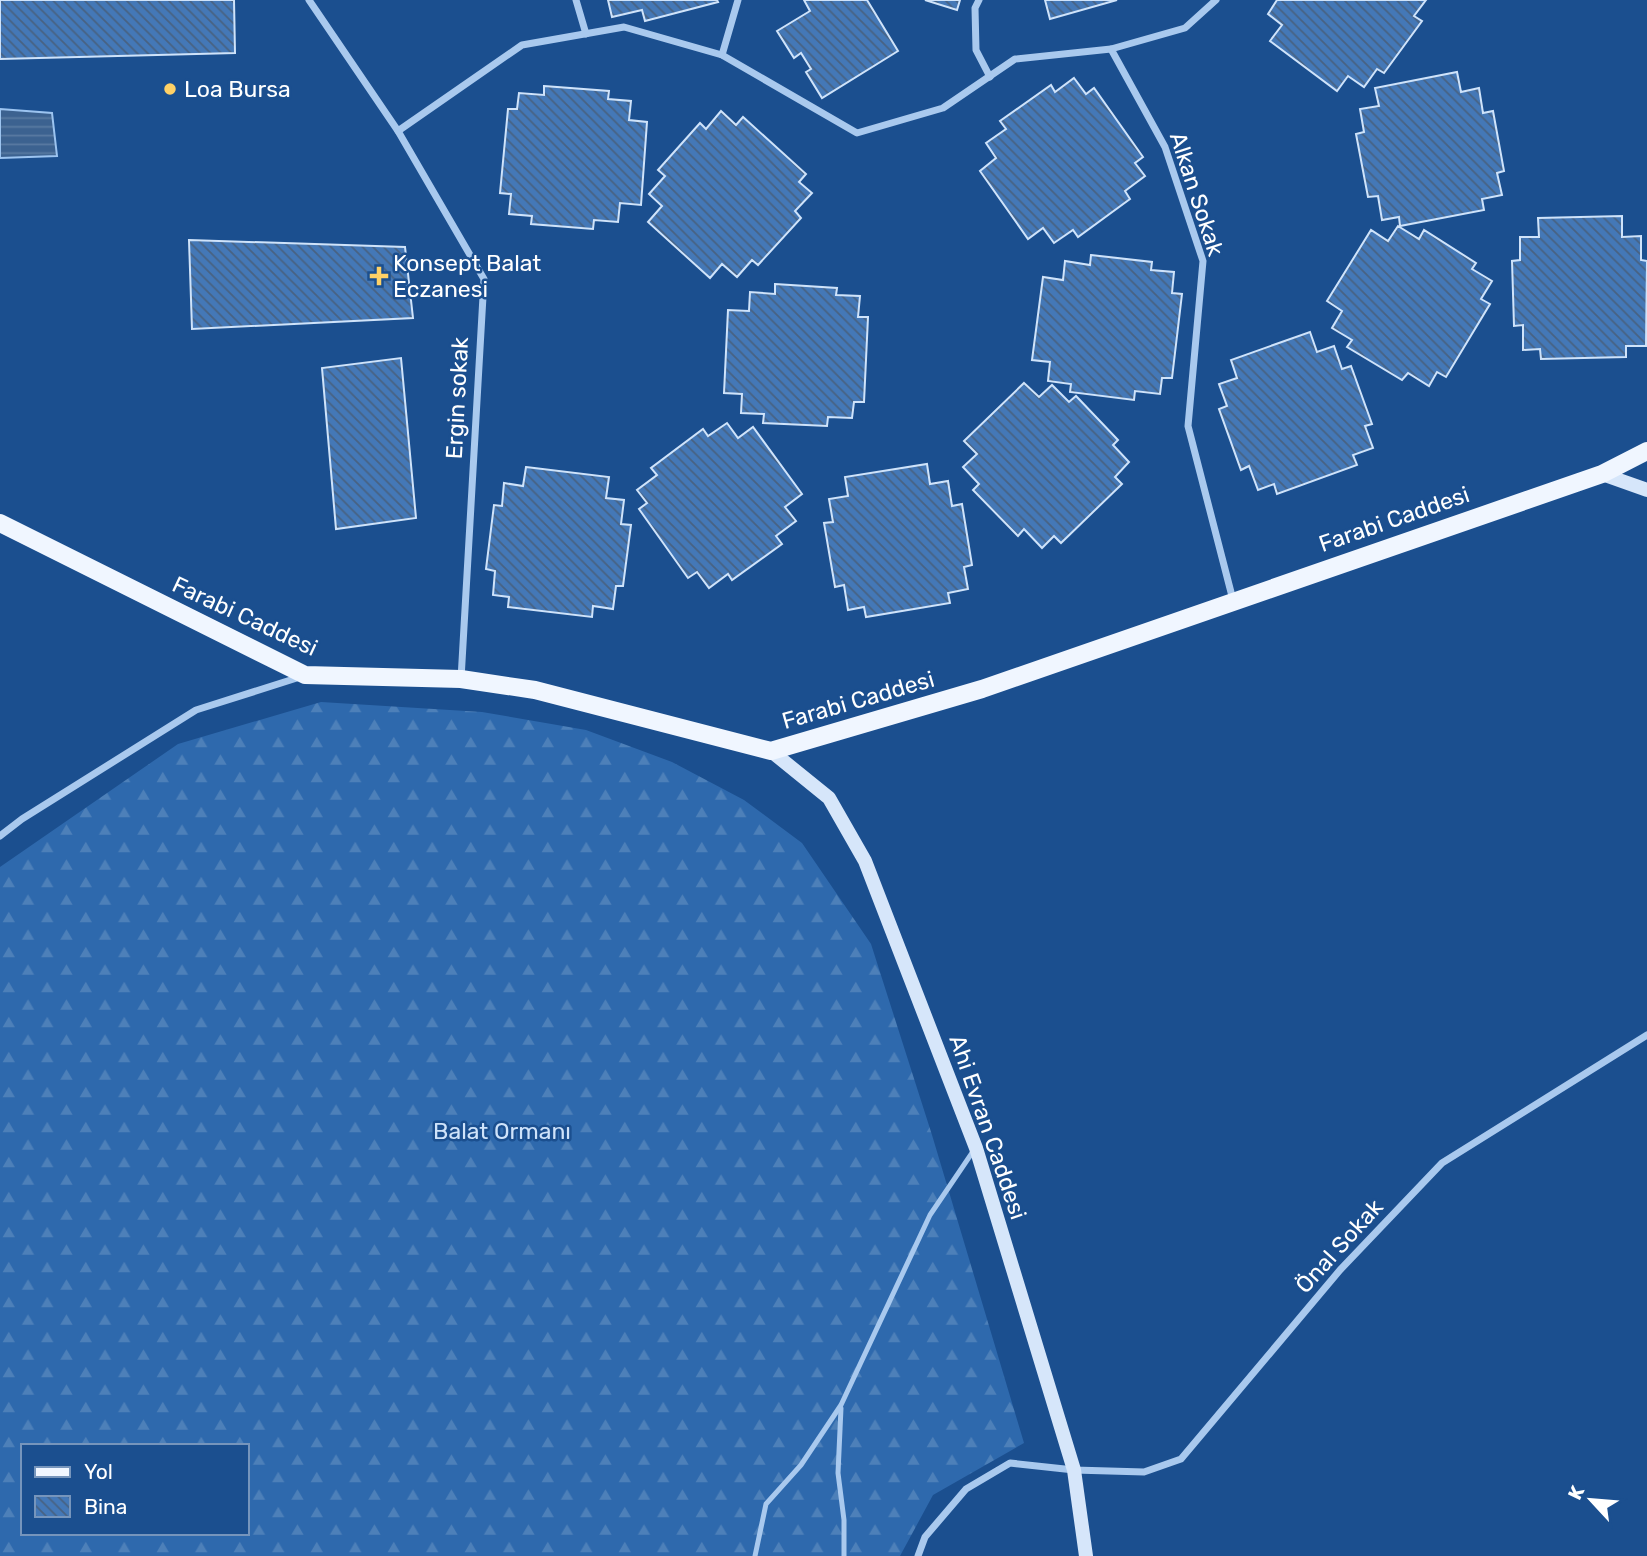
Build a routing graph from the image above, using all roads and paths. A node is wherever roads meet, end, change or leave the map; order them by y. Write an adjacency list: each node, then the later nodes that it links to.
1 (310, 0): 10 (street, Ergin sokak)
2 (576, 0): 6 (street)
3 (738, 0): 8 (street)
4 (979, 0): 9 (street)
5 (1216, 0): 7 (street)
6 (586, 34): 8 (street); 10 (street)
7 (1111, 49): 9 (street); 15 (street, Alkan Sokak)
8 (722, 55): 9 (street)
9 (990, 77)
10 (398, 131): 17 (street, Ergin sokak)
11 (1647, 451): 12 (main road, Farabi Caddesi)
12 (1602, 474): 13 (street); 15 (main road, Farabi Caddesi)
13 (1647, 490)
14 (0, 523): 16 (main road, Farabi Caddesi)
15 (1234, 601): 18 (main road, Farabi Caddesi)
16 (305, 675): 17 (main road, Farabi Caddesi); 19 (street)
17 (461, 679): 18 (main road, Farabi Caddesi)
18 (771, 751): 21 (street, Ahi Evran Caddesi)
19 (0, 836)
20 (1647, 1035): 23 (street, Önal Sokak)
21 (976, 1148): 22 (lane); 23 (street, Ahi Evran Caddesi)
22 (841, 1405): 24 (lane); 25 (lane)
23 (1074, 1470): 26 (street, Önal Sokak); 27 (street, Ahi Evran Caddesi)
24 (755, 1556)
25 (844, 1556)
26 (918, 1556)
27 (1086, 1556)

